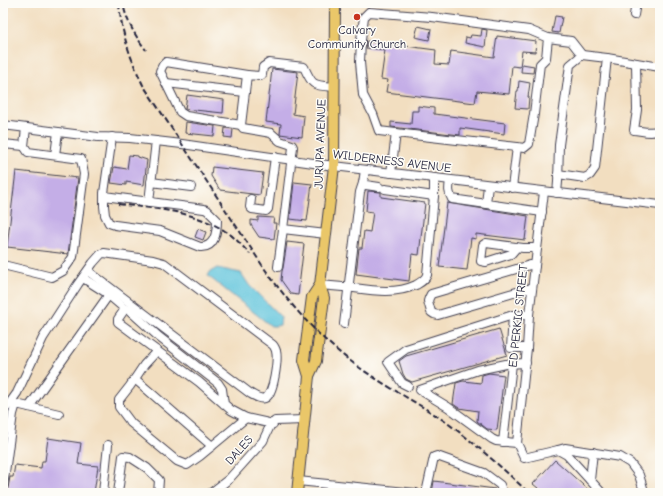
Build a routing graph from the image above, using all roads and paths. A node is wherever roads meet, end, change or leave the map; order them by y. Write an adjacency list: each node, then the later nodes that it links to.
1 (335, 3): 11 (main road, JURUPA AVENUE)
2 (636, 3): 3 (street)
3 (634, 15)
4 (548, 38): 5 (street); 18 (street); 23 (street)
5 (582, 55): 6 (street); 30 (street)
6 (607, 58): 7 (street); 30 (street)
7 (636, 63): 8 (street); 16 (street)
8 (660, 67)
9 (247, 75): 10 (street); 11 (street); 12 (street)
10 (166, 83): 12 (street); 14 (street)
11 (335, 87): 27 (main road, JURUPA AVENUE)
12 (245, 92): 14 (street)
13 (3, 125): 15 (street, WILDERNESS AVENUE)
14 (241, 126): 26 (street)
15 (26, 128): 17 (street, WILDERNESS AVENUE); 22 (street)
16 (660, 130)
17 (58, 132): 19 (street, WILDERNESS AVENUE); 24 (street)
18 (396, 133): 23 (street); 29 (street)
19 (112, 137): 20 (street, WILDERNESS AVENUE); 40 (street)
20 (156, 141): 25 (street, WILDERNESS AVENUE); 33 (street)
21 (3, 144): 22 (street)
22 (24, 146): 24 (street)
23 (516, 147): 37 (street)
24 (55, 155): 51 (street)
25 (275, 158): 26 (street, WILDERNESS AVENUE); 42 (street)
26 (292, 160): 27 (street, WILDERNESS AVENUE); 47 (street)
27 (334, 166): 28 (street, WILDERNESS AVENUE); 48 (main road, JURUPA AVENUE)
28 (365, 170): 29 (street, WILDERNESS AVENUE); 34 (street)
29 (391, 173): 31 (street, WILDERNESS AVENUE)
30 (558, 174): 39 (street)
31 (434, 178): 32 (street, WILDERNESS AVENUE); 41 (street)
32 (450, 180): 35 (street, WILDERNESS AVENUE); 44 (street)
33 (151, 182): 36 (street); 43 (street)
34 (363, 183): 41 (street); 56 (street)
35 (488, 185): 37 (street, WILDERNESS AVENUE); 44 (street)
36 (191, 188)
37 (512, 188): 38 (street, WILDERNESS AVENUE)
38 (544, 192): 39 (street, WILDERNESS AVENUE); 46 (street, ED PERKIC STREET)
39 (557, 193): 45 (street, WILDERNESS AVENUE)
40 (104, 196): 43 (street); 43 (street)
41 (434, 196): 56 (street)
42 (251, 199)
43 (149, 202)
44 (486, 204): 46 (street)
45 (660, 205)
46 (542, 212): 50 (street, ED PERKIC STREET)
47 (283, 229): 48 (street); 53 (street)
48 (326, 234): 55 (main road, JURUPA AVENUE)
49 (517, 247): 50 (street)
50 (537, 248): 52 (street, ED PERKIC STREET)
51 (3, 265)
52 (535, 266): 57 (street, ED PERKIC STREET); 57 (street)
53 (278, 267)
54 (85, 274): 54 (street); 58 (street); 70 (street)
55 (320, 285): 56 (street); 74 (main road, JURUPA AVENUE)
56 (348, 288): 62 (street)
57 (532, 289): 60 (street, ED PERKIC STREET)
58 (108, 296): 59 (street); 71 (street)
59 (125, 309): 64 (street); 69 (street)
60 (529, 314): 61 (street); 63 (street, ED PERKIC STREET)
61 (513, 315): 63 (street); 68 (street)
62 (344, 324)
63 (527, 348): 65 (street, ED PERKIC STREET)
64 (157, 350): 67 (street); 69 (street)
65 (526, 363): 66 (street); 77 (street, ED PERKIC STREET)
66 (512, 364): 76 (street); 76 (street)
67 (135, 380): 79 (street); 79 (street)
68 (408, 386)
69 (224, 404): 73 (street)
70 (3, 407)
71 (29, 407): 72 (street); 85 (street)
72 (59, 414)
73 (246, 418): 75 (street); 79 (street)
74 (304, 420): 75 (street); 83 (main road, JURUPA AVENUE)
75 (272, 424): 90 (street, DALES)
76 (503, 442): 77 (street)
77 (517, 443): 80 (street)
78 (108, 445): 87 (street)
79 (212, 446)
80 (558, 450): 81 (street); 82 (street)
81 (593, 452): 82 (street); 97 (street)
82 (590, 480): 96 (street)
83 (298, 481): 84 (street); 91 (main road, JURUPA AVENUE)
84 (323, 484): 86 (street); 92 (street)
85 (3, 487)
86 (375, 491): 93 (street)
87 (102, 493)
88 (118, 493): 89 (street)
89 (158, 493)
90 (211, 493)
91 (297, 493)
92 (322, 493)
93 (416, 493)
94 (426, 493): 95 (street)
95 (503, 493)
96 (601, 493)
97 (642, 493)

